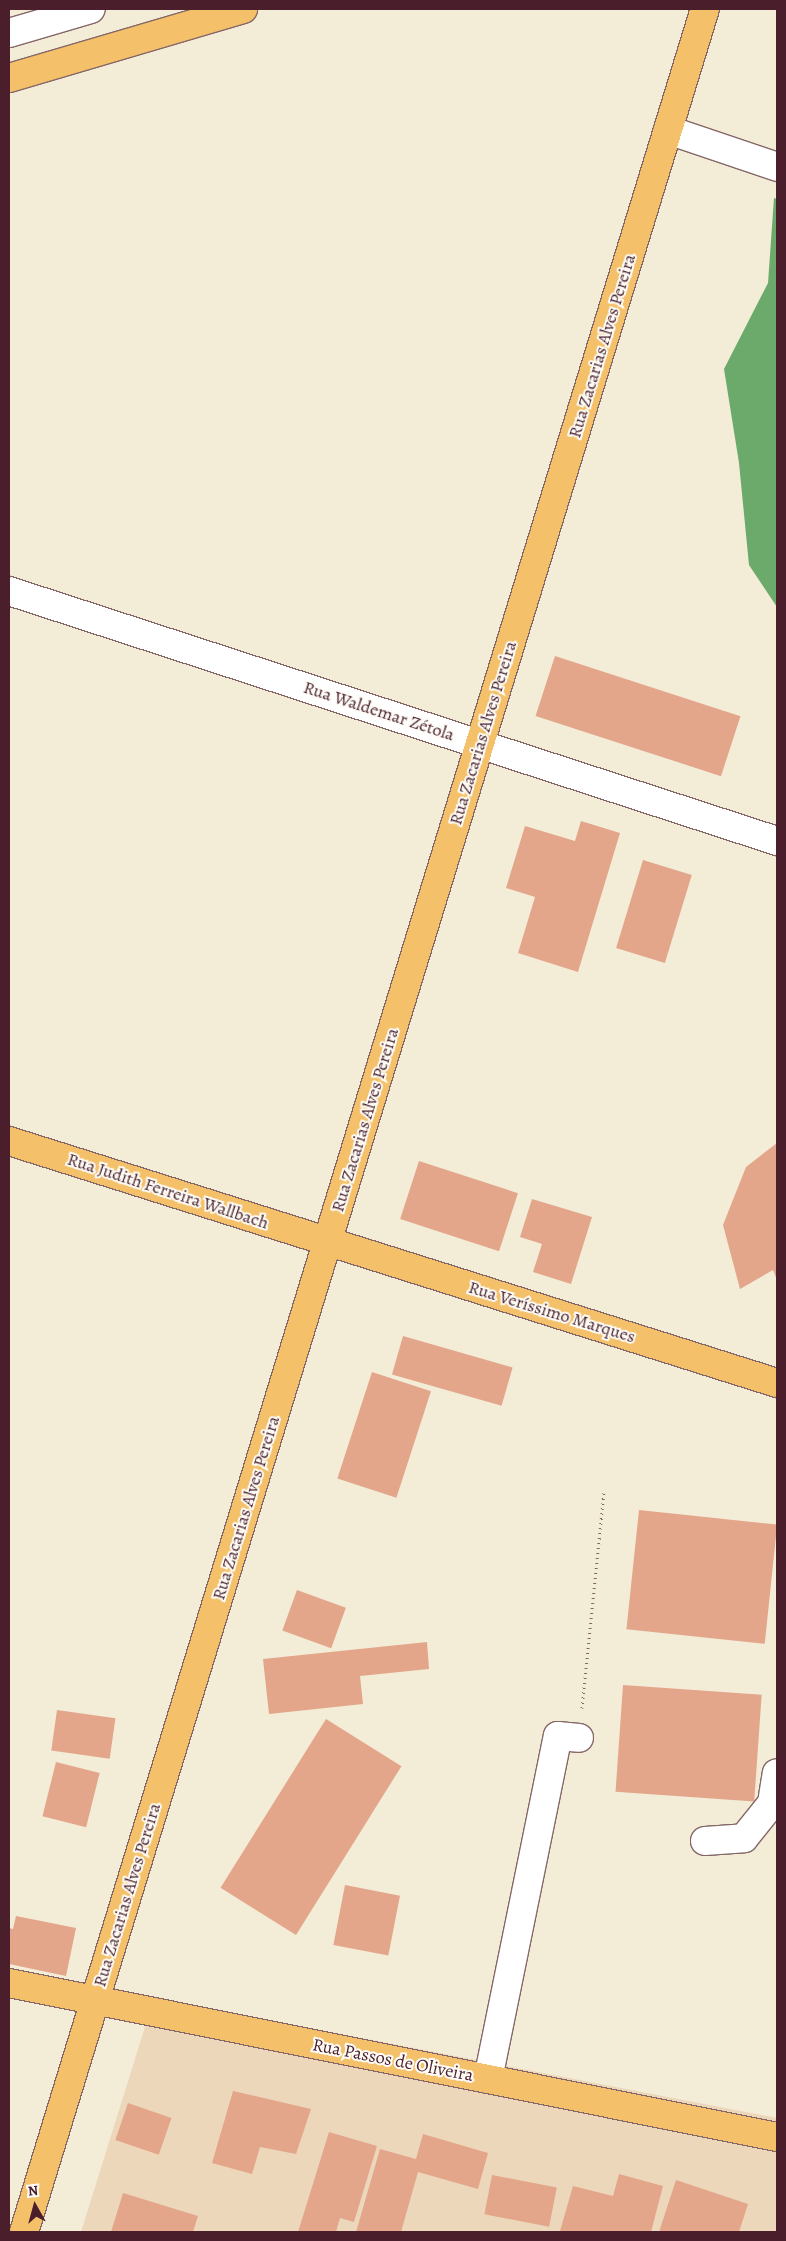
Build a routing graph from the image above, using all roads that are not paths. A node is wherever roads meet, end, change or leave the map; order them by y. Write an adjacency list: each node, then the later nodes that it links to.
1 (91, 9): 4 (street)
2 (242, 9): 5 (main road)
3 (705, 9): 6 (main road, Rua Zacarias Alves Pereira)
4 (9, 33)
5 (9, 78)
6 (668, 130): 7 (street); 9 (main road, Rua Zacarias Alves Pereira)
7 (777, 167)
8 (9, 591): 9 (street, Rua Waldemar Zétola)
9 (480, 744): 10 (street, Rua Waldemar Zétola); 12 (main road, Rua Zacarias Alves Pereira)
10 (777, 841)
11 (9, 1141): 12 (main road, Rua Judith Ferreira Wallbach)
12 (328, 1241): 13 (main road, Rua Veríssimo Marques); 18 (main road, Rua Zacarias Alves Pereira)
13 (777, 1383)
14 (579, 1738): 19 (street)
15 (777, 1773): 16 (street)
16 (705, 1841)
17 (9, 1983): 18 (main road, Rua Passos de Oliveira)
18 (95, 2000): 19 (main road, Rua Passos de Oliveira); 21 (main road, Rua Zacarias Alves Pereira)
19 (488, 2079): 20 (main road, Rua Passos de Oliveira)
20 (777, 2137)
21 (24, 2232)

